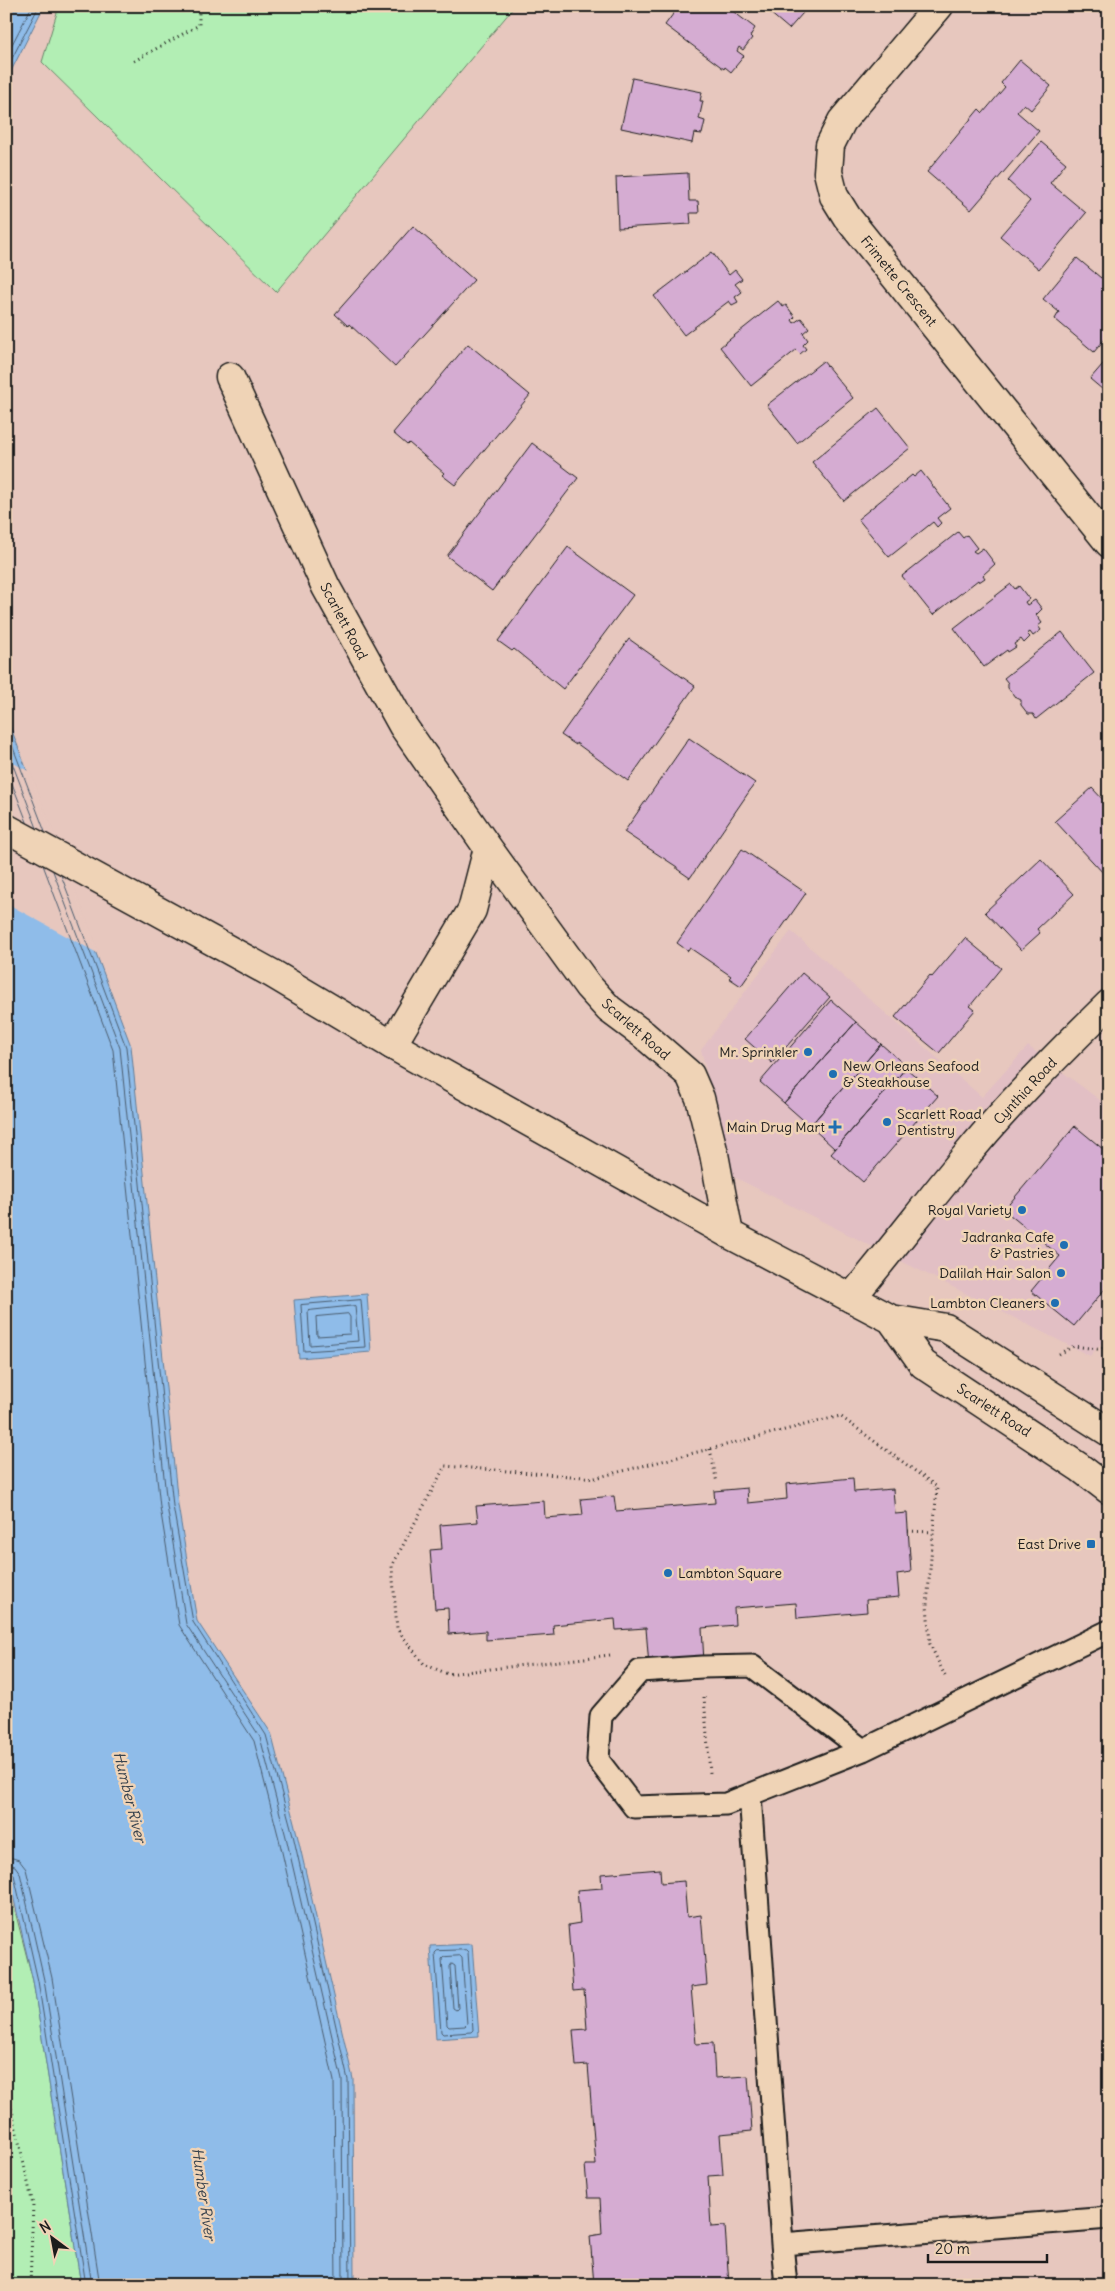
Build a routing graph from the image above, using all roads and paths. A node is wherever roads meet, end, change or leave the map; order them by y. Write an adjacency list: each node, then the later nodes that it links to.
1 (199, 6): 3 (path)
2 (939, 6): 5 (street, Frimette Crescent)
3 (134, 61)
4 (230, 377): 7 (street, Scarlett Road)
5 (1109, 543)
6 (6, 828): 9 (street, Scarlett Road)
7 (488, 848): 9 (street); 10 (street, Scarlett Road)
8 (1109, 1004): 11 (street, Cynthia Road)
9 (392, 1045): 10 (street, Scarlett Road)
10 (729, 1234): 11 (street, Scarlett Road)
11 (851, 1298): 12 (street, Scarlett Road)
12 (891, 1319): 15 (street, Scarlett Road); 18 (street, Scarlett Road)
13 (1109, 1347): 14 (path)
14 (1059, 1354)
15 (1109, 1432)
16 (710, 1449): 17 (path); 20 (path); 23 (path)
17 (717, 1483)
18 (1109, 1490)
19 (908, 1532): 20 (path)
20 (933, 1532): 24 (path)
21 (1109, 1631): 24 (lane)
22 (702, 1667): 23 (lane); 25 (lane); 27 (path)
23 (640, 1671): 27 (lane)
24 (958, 1704): 25 (lane)
25 (863, 1750): 26 (lane)
26 (750, 1795): 27 (lane); 30 (lane)
27 (712, 1805)
28 (6, 2084): 31 (path)
29 (1109, 2218): 30 (lane)
30 (782, 2244): 32 (lane)
31 (30, 2285)
32 (786, 2285)

